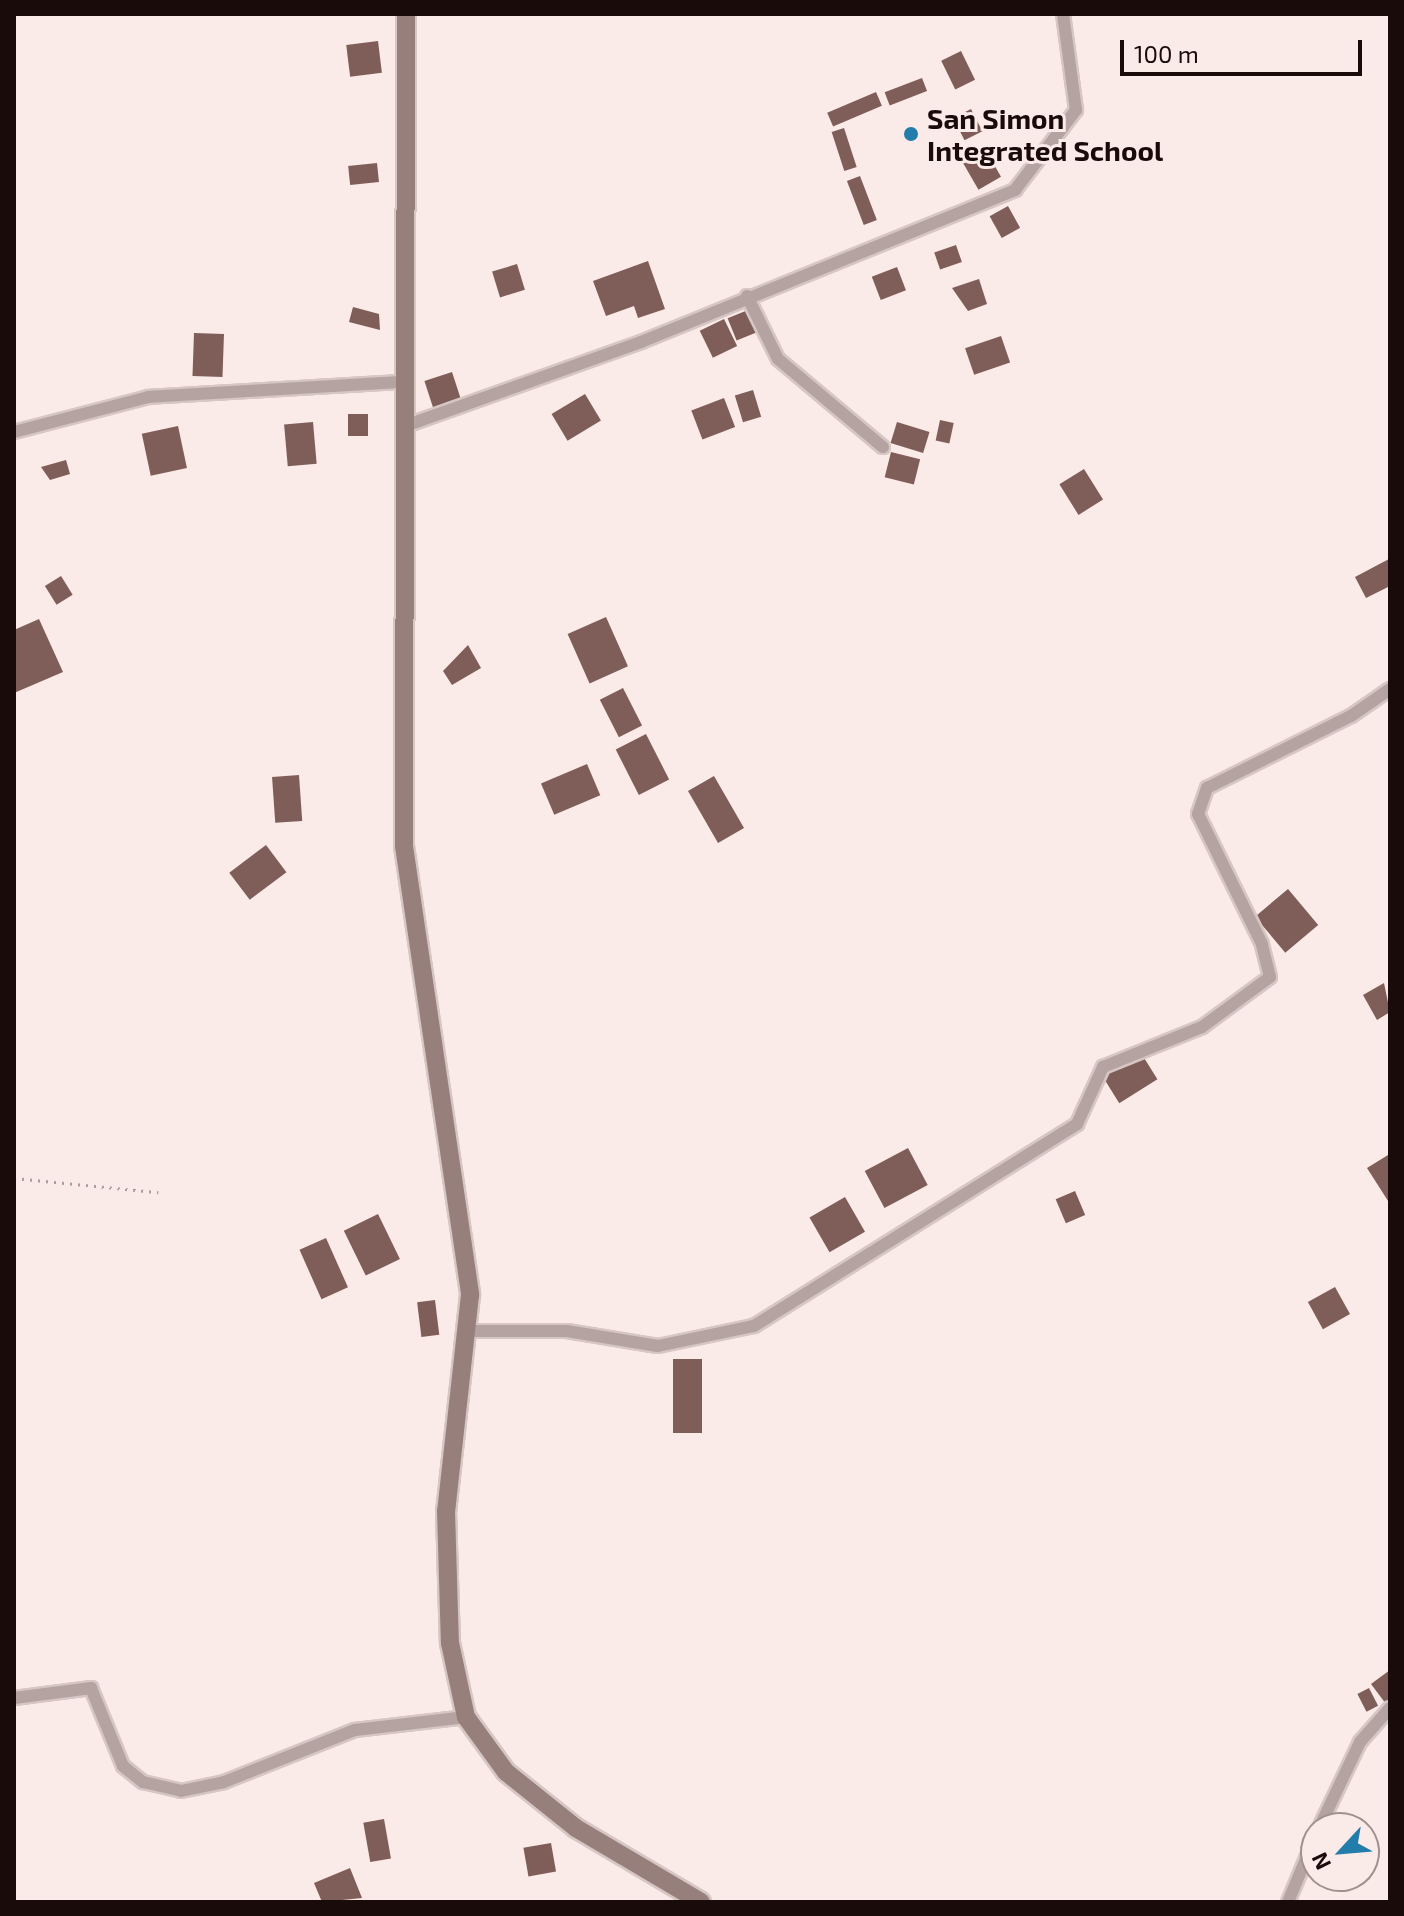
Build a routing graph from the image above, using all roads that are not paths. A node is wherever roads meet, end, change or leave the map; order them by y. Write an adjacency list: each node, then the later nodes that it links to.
1 (406, 14): 4 (main road)
2 (1063, 14): 3 (street)
3 (747, 296): 5 (street); 7 (street)
4 (403, 382): 5 (main road); 6 (street)
5 (405, 426): 9 (main road)
6 (14, 432)
7 (883, 447)
8 (1390, 689): 9 (street)
9 (470, 1331): 12 (main road)
10 (14, 1698): 12 (street)
11 (1390, 1708): 13 (street)
12 (466, 1717): 15 (main road)
13 (1327, 1812)
14 (1300, 1873): 16 (street)
15 (701, 1902)
16 (1288, 1902)

